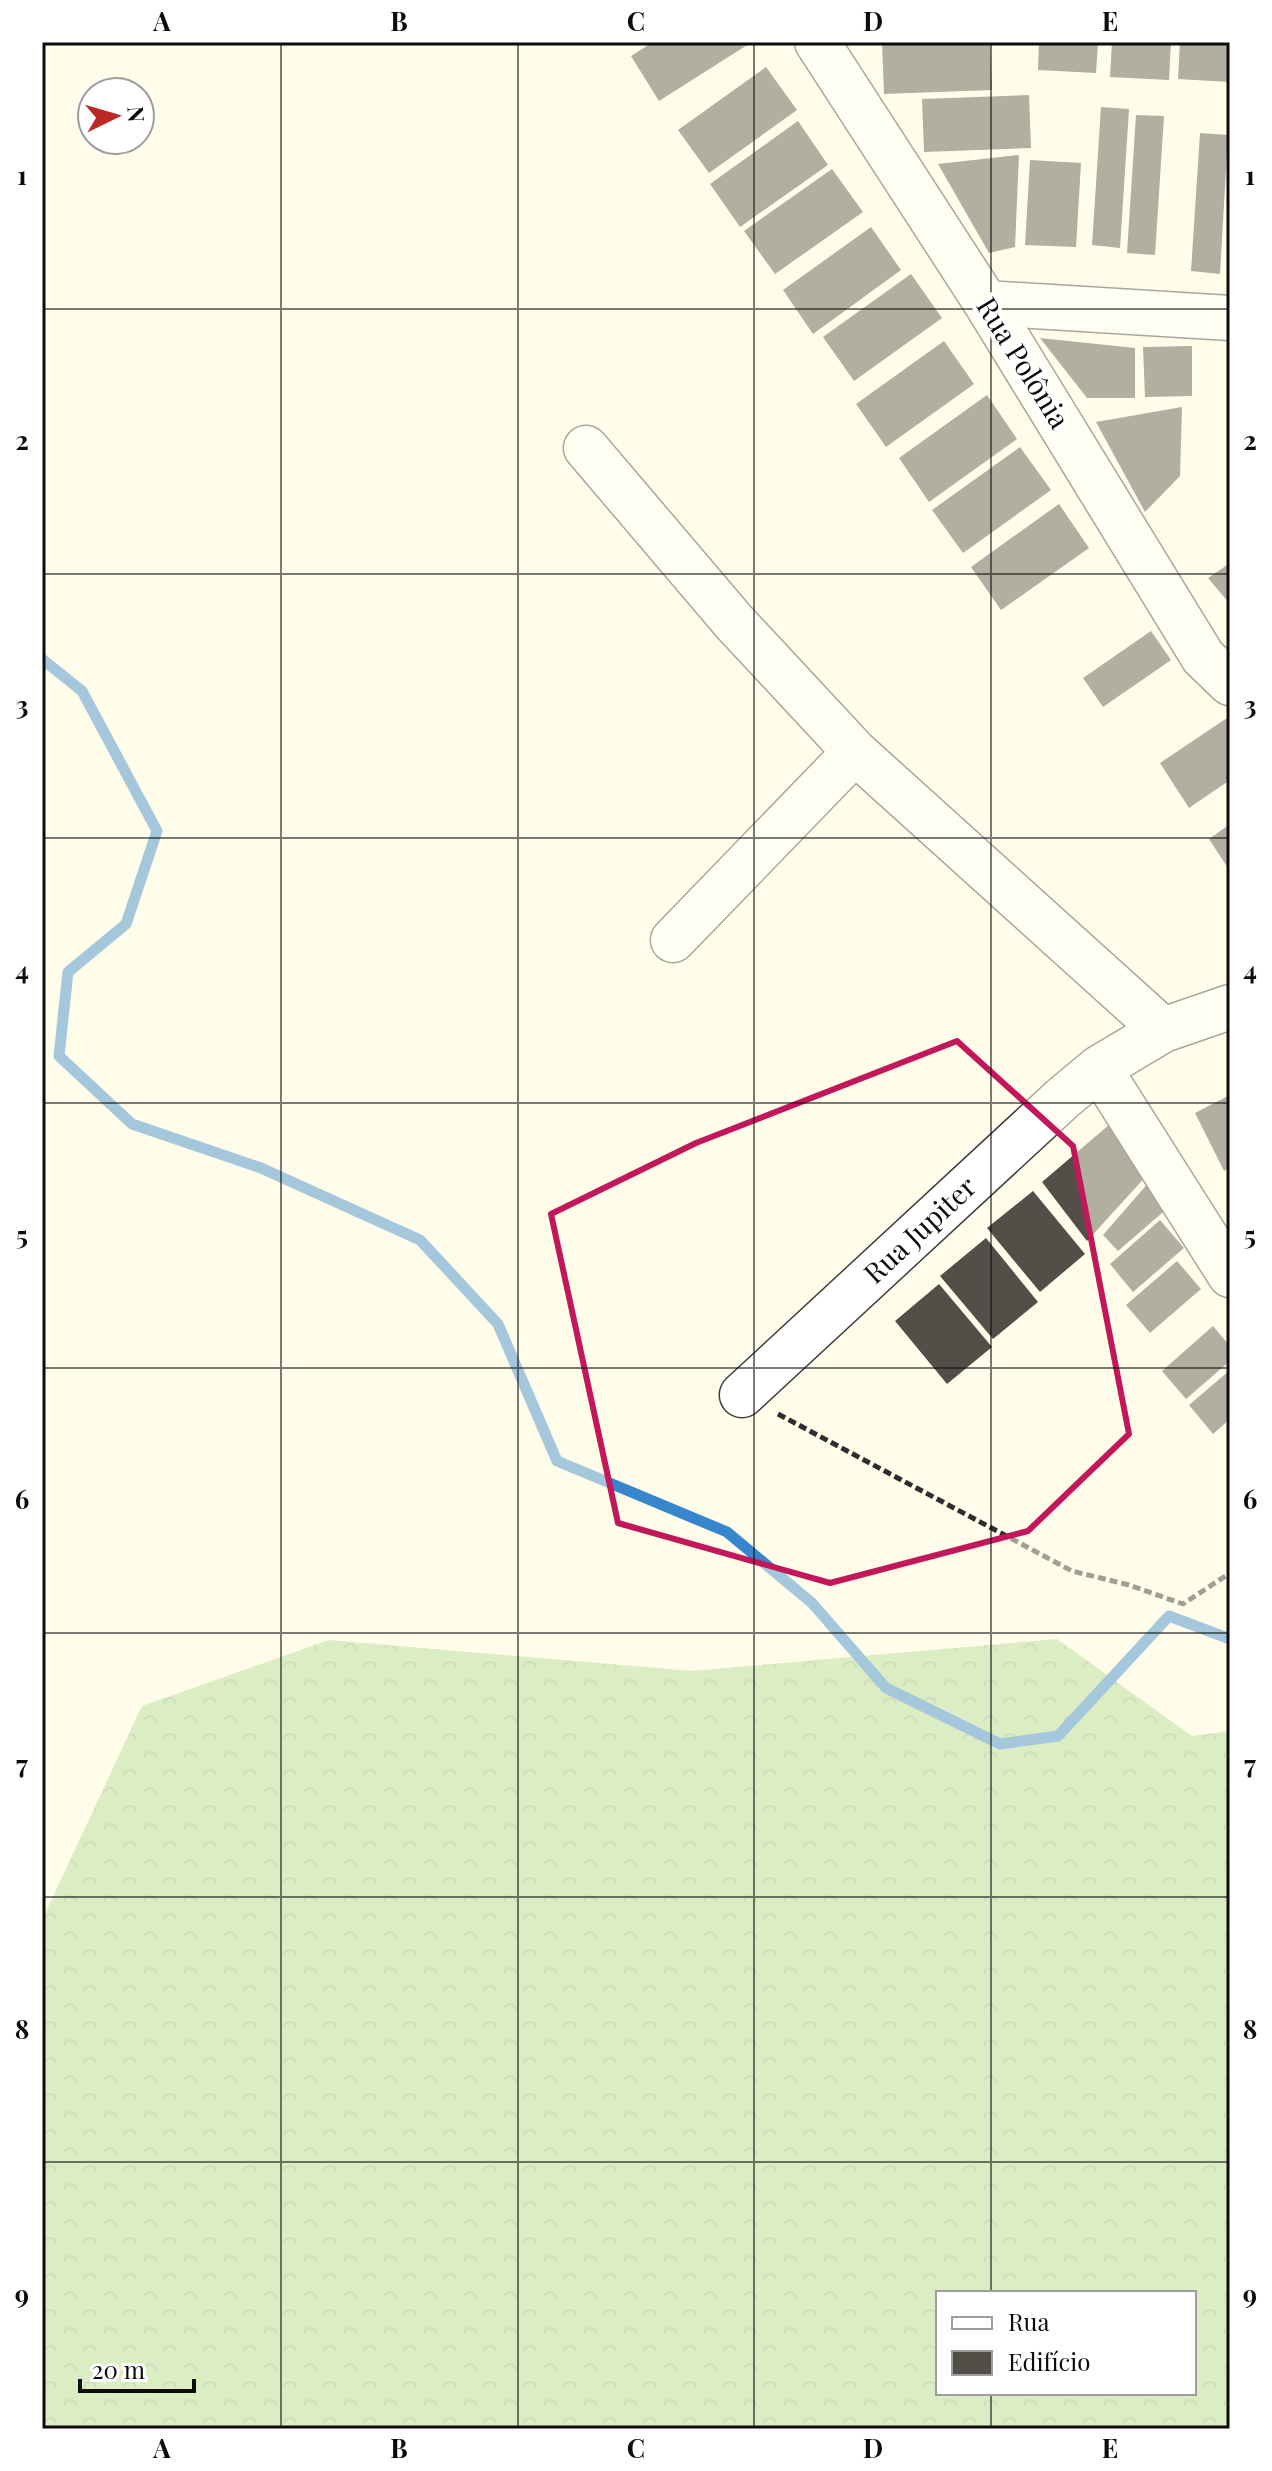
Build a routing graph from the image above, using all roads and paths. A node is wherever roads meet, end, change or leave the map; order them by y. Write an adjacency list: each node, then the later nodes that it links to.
1 (817, 42): 2 (street, Rua Polônia)
2 (986, 303): 3 (street); 5 (street, Rua Polônia)
3 (1230, 318)
4 (586, 448): 6 (street)
5 (1230, 683)
6 (855, 752): 7 (street); 9 (street)
7 (673, 940)
8 (1230, 1007): 9 (street, Rua Jupiter)
9 (1163, 1030): 10 (street, Rua Jupiter)
10 (1099, 1068): 11 (street); 12 (street, Rua Jupiter)
11 (1230, 1275)
12 (742, 1395): 13 (path)
13 (1230, 1573)

